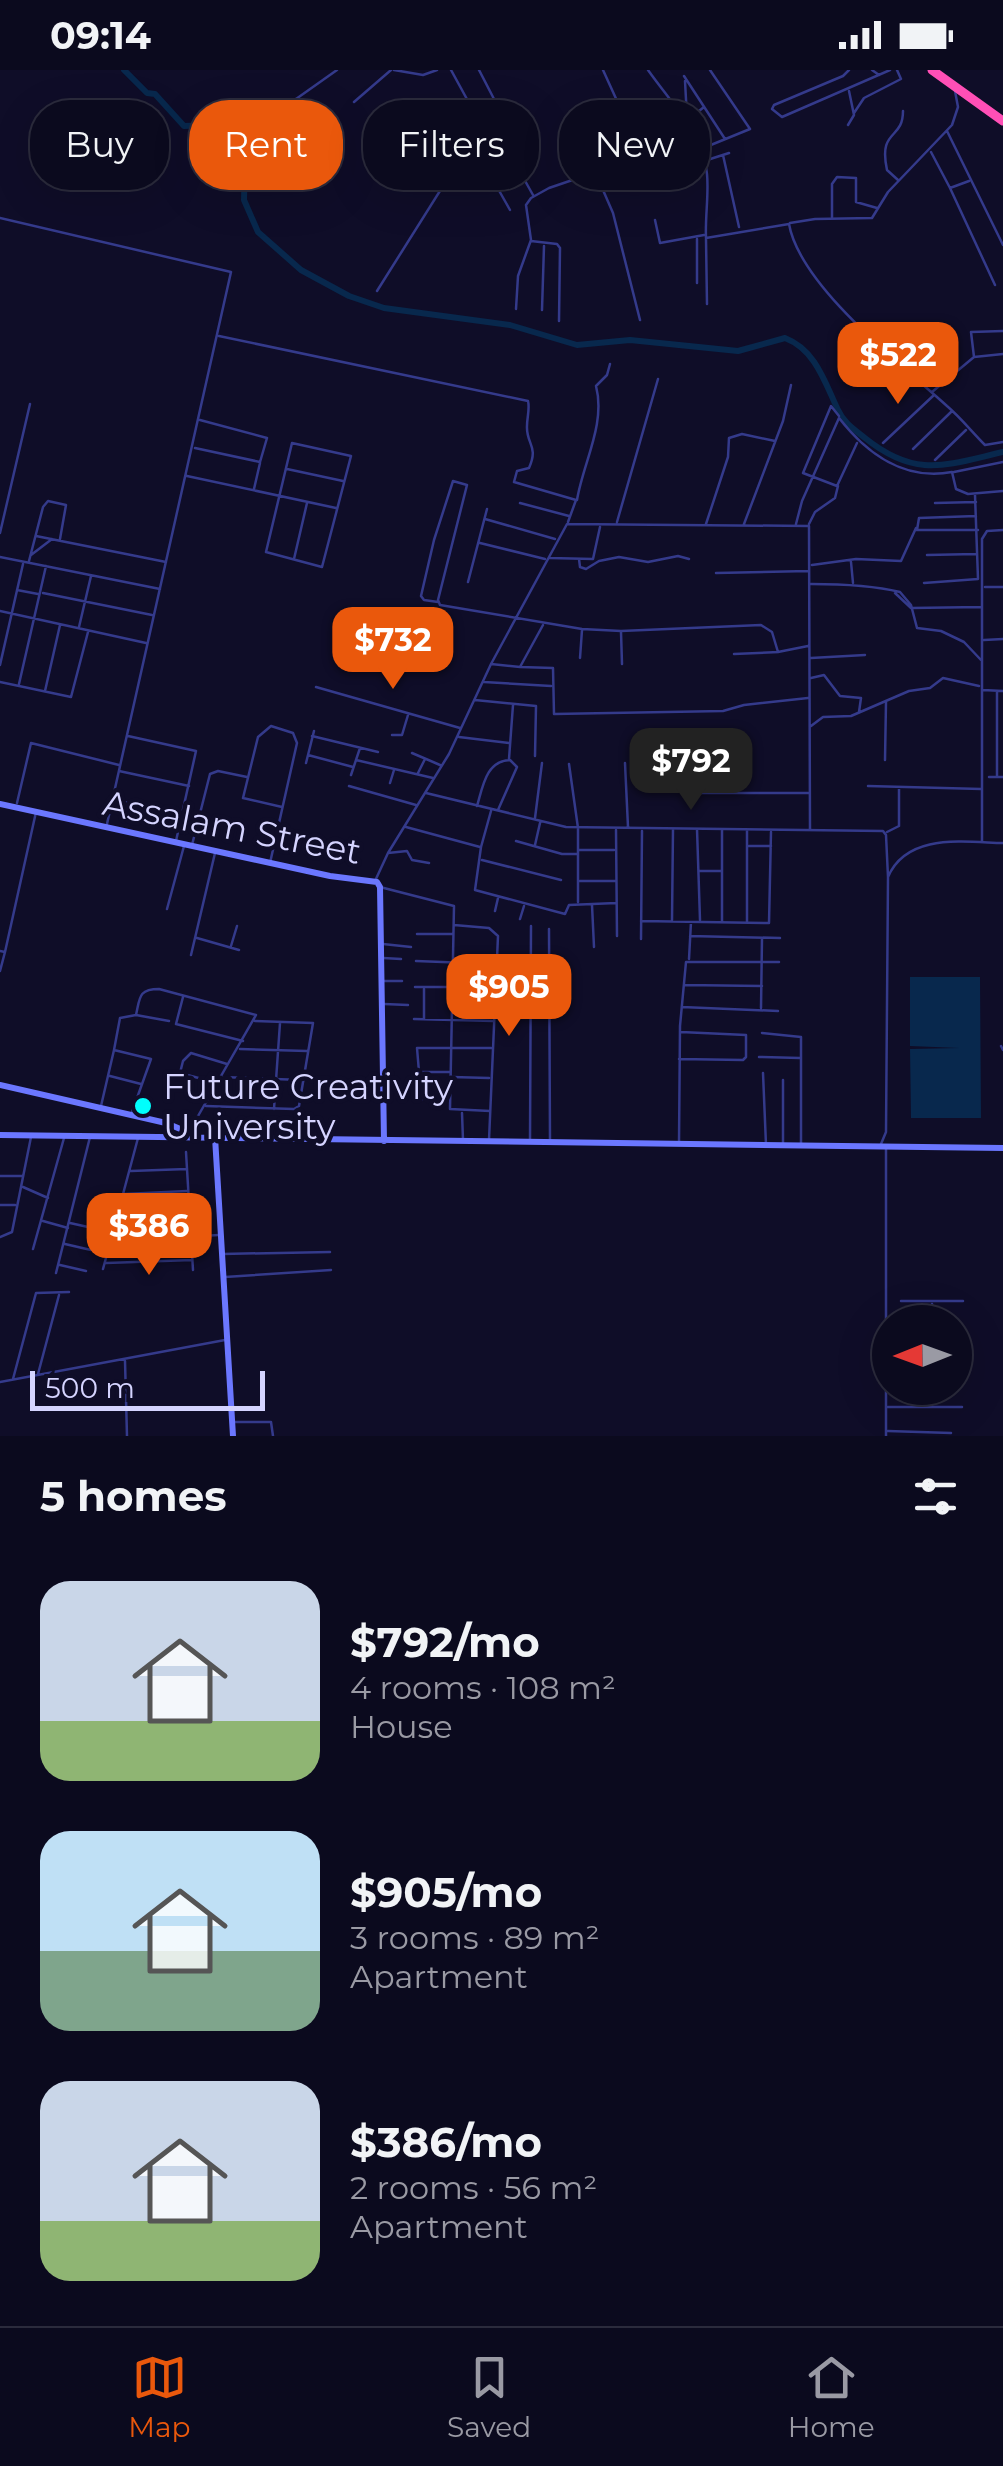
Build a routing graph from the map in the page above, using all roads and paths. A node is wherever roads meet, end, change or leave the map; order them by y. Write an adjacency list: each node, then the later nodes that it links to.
1 (336, 70): 21 (street)
2 (393, 70): 3 (street); 28 (street)
3 (438, 70)
4 (450, 70): 22 (street)
5 (479, 70): 23 (street)
6 (603, 70): 24 (street)
7 (648, 70): 25 (street)
8 (710, 70): 35 (street)
9 (849, 70): 17 (street)
10 (872, 70): 16 (street)
11 (890, 70): 16 (street)
12 (896, 70): 30 (street)
13 (932, 70): 18 (highway)
14 (940, 70): 32 (highway)
15 (683, 73): 26 (street); 27 (street)
16 (880, 76): 19 (street)
17 (820, 86): 20 (street); 20 (street)
18 (954, 86): 32 (highway); 34 (street)
19 (849, 90): 20 (street); 30 (street)
20 (824, 99)
21 (294, 100)
22 (467, 100)
23 (494, 100)
24 (616, 100)
25 (671, 100)
26 (688, 100)
27 (699, 100)
28 (354, 102)
29 (903, 111): 42 (street)
30 (854, 114): 33 (street)
31 (710, 117): 35 (street)
32 (1003, 118)
33 (848, 125)
34 (947, 130): 37 (street); 41 (street)
35 (726, 140): 36 (street)
36 (710, 146)
37 (929, 149): 42 (street); 44 (street)
38 (730, 154): 39 (street)
39 (723, 156): 40 (street); 57 (street)
40 (710, 159)
41 (970, 180): 44 (street); 62 (street)
42 (899, 181): 51 (street)
43 (559, 186): 50 (street)
44 (950, 188): 66 (street)
45 (438, 190): 67 (street)
46 (499, 190): 52 (street)
47 (531, 190): 50 (street)
48 (603, 190): 71 (street)
49 (707, 190): 58 (street)
50 (534, 196): 60 (street)
51 (878, 209): 54 (street); 54 (street)
52 (510, 210)
53 (0, 218): 74 (street)
54 (832, 219): 56 (street)
55 (655, 220): 59 (street)
56 (789, 224): 58 (street); 80 (street)
57 (739, 227)
58 (706, 236): 59 (street); 63 (street)
59 (697, 237): 64 (street)
60 (531, 240): 61 (street); 69 (street)
61 (544, 244): 70 (street); 72 (street)
62 (1003, 245)
63 (706, 247): 64 (street); 68 (street)
64 (698, 248): 65 (street)
65 (698, 284)
66 (996, 285)
67 (377, 290)
68 (707, 304)
69 (516, 308)
70 (542, 310)
71 (640, 320)
72 (559, 321)
73 (1003, 330): 76 (street)
74 (217, 336): 84 (street); 105 (street)
75 (1003, 354): 76 (street)
76 (974, 357): 80 (street)
77 (610, 364): 105 (street)
78 (658, 380): 117 (street)
79 (790, 384): 86 (street)
80 (933, 393): 82 (street); 89 (street)
81 (30, 404): 125 (street)
82 (952, 410): 85 (street); 91 (street)
83 (839, 418): 87 (street); 98 (street); 98 (street)
84 (198, 420): 90 (street); 93 (street)
85 (968, 428): 88 (street); 92 (street)
86 (775, 441): 118 (street); 119 (street)
87 (857, 442): 96 (street); 100 (street)
88 (1003, 442)
89 (882, 443)
90 (192, 448): 93 (street); 97 (street)
91 (913, 449)
92 (936, 460)
93 (260, 462): 101 (street)
94 (1003, 462): 96 (street)
95 (286, 469): 99 (street); 99 (street); 104 (street)
96 (952, 472): 103 (street)
97 (186, 475): 101 (street); 141 (street)
98 (813, 477): 100 (street); 120 (street)
99 (343, 482): 110 (street)
100 (838, 486): 121 (street)
101 (254, 490): 104 (street)
102 (1003, 491): 103 (street)
103 (975, 494): 107 (street)
104 (279, 496): 106 (street); 137 (street)
105 (577, 501): 112 (street)
106 (308, 502): 110 (street); 137 (street)
107 (978, 502): 109 (street); 113 (street)
108 (520, 503): 112 (street)
109 (935, 504)
110 (336, 508): 137 (street)
111 (487, 509): 114 (street)
112 (570, 516): 115 (street)
113 (978, 516): 122 (street); 123 (street)
114 (484, 519): 129 (street); 130 (street)
115 (567, 524): 116 (street); 129 (street)
116 (601, 524): 117 (street); 138 (street)
117 (617, 524): 118 (street)
118 (705, 525): 119 (street)
119 (743, 525): 120 (street)
120 (796, 525): 121 (street)
121 (808, 525): 143 (street)
122 (917, 528): 123 (street); 139 (street)
123 (978, 530): 131 (street)
124 (1003, 530): 150 (street)
125 (0, 533)
126 (36, 536): 127 (street); 128 (street); 134 (street)
127 (52, 539): 128 (street); 134 (street)
128 (60, 540): 141 (street)
129 (558, 540): 135 (street)
130 (478, 543): 135 (street); 146 (street)
131 (978, 554): 132 (street); 147 (street)
132 (927, 555)
133 (0, 556): 140 (street)
134 (30, 556): 140 (street)
135 (548, 558): 138 (street); 163 (street)
136 (689, 559): 138 (street)
137 (294, 560)
138 (579, 560)
139 (851, 560): 143 (street); 148 (street)
140 (26, 562): 142 (street); 153 (street)
141 (166, 562): 152 (street)
142 (46, 566): 145 (street); 154 (street)
143 (810, 568): 144 (street); 149 (street)
144 (716, 573)
145 (91, 575): 152 (street); 155 (street)
146 (468, 582)
147 (924, 582)
148 (853, 583): 149 (street); 158 (street)
149 (810, 584): 173 (street)
150 (982, 587): 151 (street); 157 (street)
151 (1003, 587)
152 (160, 589): 161 (street)
153 (17, 590): 154 (street); 160 (street)
154 (40, 593): 155 (street); 162 (street)
155 (85, 602): 161 (street); 166 (street)
156 (438, 602): 156 (street); 163 (street)
157 (982, 608): 158 (street); 171 (street)
158 (912, 609): 179 (street)
159 (0, 611): 160 (street)
160 (12, 614): 162 (street); 182 (street)
161 (154, 615): 172 (street)
162 (33, 618): 164 (street); 187 (street)
163 (516, 618): 165 (street); 180 (street)
164 (60, 624): 166 (street); 192 (street)
165 (544, 624): 167 (street); 183 (street)
166 (78, 628): 168 (street)
167 (582, 628): 169 (street); 177 (street)
168 (89, 631): 172 (street); 192 (street)
169 (621, 631): 174 (street); 181 (street)
170 (1003, 639): 171 (street)
171 (983, 640): 179 (street)
172 (147, 643): 202 (street)
173 (809, 646): 174 (street); 178 (street)
174 (780, 652): 175 (street)
175 (734, 654)
176 (865, 655): 178 (street)
177 (580, 658)
178 (809, 658): 184 (street)
179 (981, 660): 190 (street)
180 (492, 664): 183 (street); 186 (street)
181 (622, 664)
182 (0, 665)
183 (520, 667): 189 (street)
184 (810, 678): 193 (street); 197 (street)
185 (0, 682): 187 (street)
186 (484, 682): 189 (street); 194 (street)
187 (19, 686): 192 (street)
188 (316, 686): 198 (street)
189 (552, 686): 193 (street)
190 (981, 688): 191 (street); 195 (street); 233 (street)
191 (1000, 691): 225 (street)
192 (45, 692)
193 (809, 698): 199 (street)
194 (475, 700): 196 (street); 200 (street)
195 (886, 702): 197 (street); 213 (street)
196 (513, 704): 204 (street); 209 (street)
197 (860, 712): 199 (street)
198 (408, 714): 200 (street); 201 (street)
199 (809, 727): 236 (street)
200 (462, 729): 203 (street)
201 (392, 735)
202 (127, 736): 220 (street); 229 (street)
203 (457, 737): 204 (street); 218 (street)
204 (509, 743): 212 (street)
205 (360, 748): 206 (street); 208 (street); 211 (street)
206 (378, 752)
207 (412, 753): 210 (street)
208 (308, 755): 215 (street); 219 (street)
209 (535, 756)
210 (425, 759): 218 (street); 222 (street)
211 (356, 760): 219 (street); 221 (street)
212 (509, 760): 241 (street); 245 (street)
213 (885, 760)
214 (625, 762): 253 (street)
215 (306, 763)
216 (542, 763): 247 (street)
217 (568, 764): 251 (street)
218 (442, 766): 226 (street)
219 (354, 767): 223 (street)
220 (119, 768): 229 (street); 237 (street); 243 (street)
221 (394, 768): 222 (street); 228 (street)
222 (418, 774): 226 (street)
223 (350, 775)
224 (247, 777): 242 (street); 242 (street); 265 (street)
225 (1000, 777): 227 (street)
226 (435, 778): 234 (street)
227 (988, 778)
228 (390, 783)
229 (190, 786): 265 (street)
230 (349, 786): 240 (street)
231 (868, 786): 232 (street)
232 (899, 786): 233 (street); 261 (street)
233 (982, 789): 263 (street)
234 (426, 793): 240 (street); 241 (street)
235 (700, 793): 236 (street)
236 (809, 793): 260 (street)
237 (112, 800): 239 (street); 250 (street)
238 (0, 804): 243 (main road, Assalam Street)
239 (144, 806)
240 (418, 806): 249 (street)
241 (477, 806): 244 (street)
242 (282, 807): 276 (street)
243 (16, 808): 246 (main road, Assalam Street)
244 (492, 809): 245 (street); 269 (street)
245 (498, 811): 247 (street)
246 (36, 812): 250 (main road, Assalam Street); 315 (street)
247 (535, 820): 248 (street)
248 (541, 821): 251 (street); 266 (street)
249 (404, 827): 269 (street); 273 (street)
250 (106, 828): 265 (main road, Assalam Street)
251 (578, 828): 252 (street); 272 (street)
252 (616, 828): 253 (street); 270 (street)
253 (628, 829): 254 (street)
254 (642, 829): 255 (street); 292 (street)
255 (673, 829): 256 (street); 293 (street)
256 (697, 830): 257 (street); 277 (street)
257 (722, 830): 258 (street); 278 (street)
258 (748, 830): 259 (street); 267 (street)
259 (771, 830): 260 (street); 268 (street)
260 (810, 830): 261 (street)
261 (885, 832): 279 (street)
262 (516, 841): 266 (street)
263 (982, 843): 264 (street); 279 (street)
264 (1003, 843)
265 (184, 845): 271 (main road, Assalam Street); 289 (street)
266 (534, 846): 272 (street)
267 (747, 846): 268 (street); 297 (street)
268 (770, 846): 297 (street)
269 (481, 847): 274 (street)
270 (616, 850): 272 (street); 282 (street)
271 (215, 852): 276 (main road, Assalam Street); 306 (street)
272 (579, 852): 281 (street)
273 (388, 853): 275 (street); 283 (street)
274 (480, 860): 280 (street); 284 (street)
275 (429, 863)
276 (270, 864): 283 (main road, Assalam Street)
277 (698, 871): 278 (street); 295 (street)
278 (722, 871): 296 (street)
279 (888, 877): 397 (street)
280 (561, 880)
281 (579, 881): 282 (street); 288 (street)
282 (616, 881): 286 (street)
283 (378, 884): 298 (street); 310 (main road, Assalam Street)
284 (498, 896): 287 (street); 290 (street)
285 (592, 903): 286 (street); 288 (street); 313 (street)
286 (616, 903): 304 (street)
287 (525, 904): 288 (street); 291 (street)
288 (578, 904)
289 (168, 908)
290 (495, 911)
291 (520, 919)
292 (642, 921): 293 (street); 309 (street)
293 (672, 922): 294 (street)
294 (691, 922): 295 (street); 305 (street)
295 (700, 922): 296 (street)
296 (722, 922): 297 (street)
297 (747, 923)
298 (453, 925): 303 (street); 324 (street)
299 (237, 926): 311 (street)
300 (531, 926): 392 (street)
301 (550, 928): 389 (street)
302 (417, 934): 303 (street)
303 (453, 934): 321 (street)
304 (616, 936)
305 (690, 936): 307 (street); 319 (street)
306 (196, 937): 311 (street); 316 (street)
307 (762, 938): 308 (street); 322 (street)
308 (780, 938)
309 (642, 939)
310 (381, 944): 312 (street); 317 (main road, Assalam Street)
311 (230, 947): 314 (street)
312 (410, 947)
313 (594, 947)
314 (238, 950)
315 (2, 951): 325 (street)
316 (192, 955)
317 (382, 958): 318 (street); 326 (main road, Assalam Street)
318 (401, 959)
319 (689, 960): 322 (street); 328 (street)
320 (416, 962): 321 (street)
321 (452, 962): 324 (street); 332 (street)
322 (762, 962): 323 (street); 329 (street)
323 (779, 962)
324 (496, 964): 333 (street)
325 (0, 971)
326 (382, 981): 327 (street); 335 (main road, Assalam Street)
327 (402, 982)
328 (683, 985): 329 (street); 337 (street)
329 (762, 986): 338 (street)
330 (415, 987): 331 (street)
331 (424, 987): 332 (street); 342 (street)
332 (452, 989): 333 (street); 343 (street)
333 (495, 993): 346 (street)
334 (184, 996): 340 (street); 344 (street); 350 (street)
335 (382, 1004): 336 (street); 388 (main road, Assalam Street)
336 (408, 1005)
337 (681, 1008): 338 (street); 348 (street)
338 (761, 1010): 339 (street)
339 (778, 1011)
340 (136, 1015): 347 (street); 354 (street)
341 (414, 1019): 342 (street)
342 (424, 1019): 343 (street)
343 (451, 1019): 346 (street); 351 (street)
344 (254, 1021): 345 (street); 350 (street)
345 (280, 1021): 355 (street); 356 (street)
346 (494, 1021): 353 (street)
347 (169, 1022)
348 (680, 1032): 359 (street); 359 (street)
349 (762, 1033): 358 (street)
350 (242, 1041): 352 (street)
351 (450, 1047): 353 (street); 362 (street); 362 (street)
352 (238, 1048): 355 (street); 360 (street)
353 (492, 1048): 365 (street)
354 (114, 1050): 363 (street); 370 (street)
355 (277, 1050): 356 (street); 366 (street)
356 (308, 1051): 367 (street)
357 (759, 1057): 358 (street)
358 (801, 1058): 396 (street)
359 (679, 1059): 393 (street)
360 (229, 1064): 364 (street); 369 (street)
361 (763, 1073): 394 (street)
362 (450, 1074): 365 (street); 373 (street)
363 (108, 1076): 370 (street); 375 (street)
364 (221, 1077): 366 (street); 369 (street)
365 (491, 1078): 378 (street)
366 (275, 1079): 367 (street); 376 (street)
367 (304, 1080): 376 (street)
368 (784, 1080): 395 (street)
369 (218, 1083): 374 (street)
370 (142, 1084): 379 (street)
371 (0, 1085): 375 (main road)
372 (417, 1099): 373 (street)
373 (450, 1099): 377 (street)
374 (204, 1106): 376 (street); 380 (street)
375 (100, 1108): 379 (main road)
376 (274, 1109)
377 (462, 1110): 378 (street); 390 (street)
378 (490, 1111): 391 (street)
379 (131, 1114): 380 (main road)
380 (189, 1132): 386 (main road)
381 (0, 1135): 382 (main road)
382 (32, 1136): 383 (main road); 403 (street)
383 (64, 1136): 384 (main road); 407 (street)
384 (90, 1136): 385 (main road); 413 (street)
385 (139, 1137): 386 (main road); 401 (street)
386 (199, 1137): 387 (main road)
387 (215, 1137): 388 (main road); 416 (main road)
388 (384, 1140): 390 (main road)
389 (550, 1141): 392 (main road); 393 (main road)
390 (463, 1142): 391 (main road)
391 (488, 1142): 392 (main road)
392 (530, 1142)
393 (679, 1145): 394 (main road)
394 (766, 1146): 395 (main road)
395 (782, 1146): 396 (main road)
396 (801, 1146): 397 (main road)
397 (881, 1147): 398 (main road); 437 (street)
398 (1003, 1148)
399 (186, 1152): 400 (street)
400 (187, 1168): 401 (street); 405 (street)
401 (130, 1172): 406 (street)
402 (0, 1176): 403 (street)
403 (24, 1176): 404 (street)
404 (22, 1186): 407 (street); 409 (street)
405 (188, 1190): 406 (street); 410 (street)
406 (124, 1194): 411 (street)
407 (48, 1198): 412 (street)
408 (0, 1205): 409 (street)
409 (17, 1205): 418 (street)
410 (189, 1213): 411 (street); 417 (street)
411 (117, 1218): 419 (street)
412 (41, 1220): 414 (street); 421 (street)
413 (69, 1222): 414 (street); 415 (street)
414 (68, 1228): 420 (street)
415 (97, 1230)
416 (221, 1235): 417 (street); 424 (main road)
417 (191, 1236): 419 (street); 425 (street)
418 (0, 1237)
419 (111, 1241): 425 (street)
420 (64, 1243): 422 (street); 426 (street)
421 (33, 1249)
422 (91, 1250)
423 (330, 1252): 424 (street)
424 (222, 1254): 431 (main road)
425 (192, 1260): 427 (street)
426 (59, 1264): 429 (street); 430 (street)
427 (193, 1270)
428 (332, 1270): 431 (street)
429 (86, 1271)
430 (56, 1273)
431 (224, 1276): 439 (main road)
432 (60, 1292): 433 (street); 441 (street); 442 (street)
433 (69, 1292)
434 (901, 1300): 435 (street)
435 (932, 1301): 436 (street); 438 (street)
436 (963, 1301)
437 (887, 1305)
438 (932, 1305)
439 (228, 1339): 440 (street); 447 (main road)
440 (124, 1360): 441 (street); 450 (street)
441 (38, 1376): 442 (street)
442 (13, 1380): 443 (street)
443 (0, 1382)
444 (886, 1407): 445 (street); 449 (street)
445 (932, 1407): 446 (street)
446 (962, 1407)
447 (232, 1422): 451 (main road); 452 (street)
448 (951, 1433): 449 (street)
449 (886, 1434)
450 (127, 1436)
451 (233, 1436)
452 (273, 1436)

